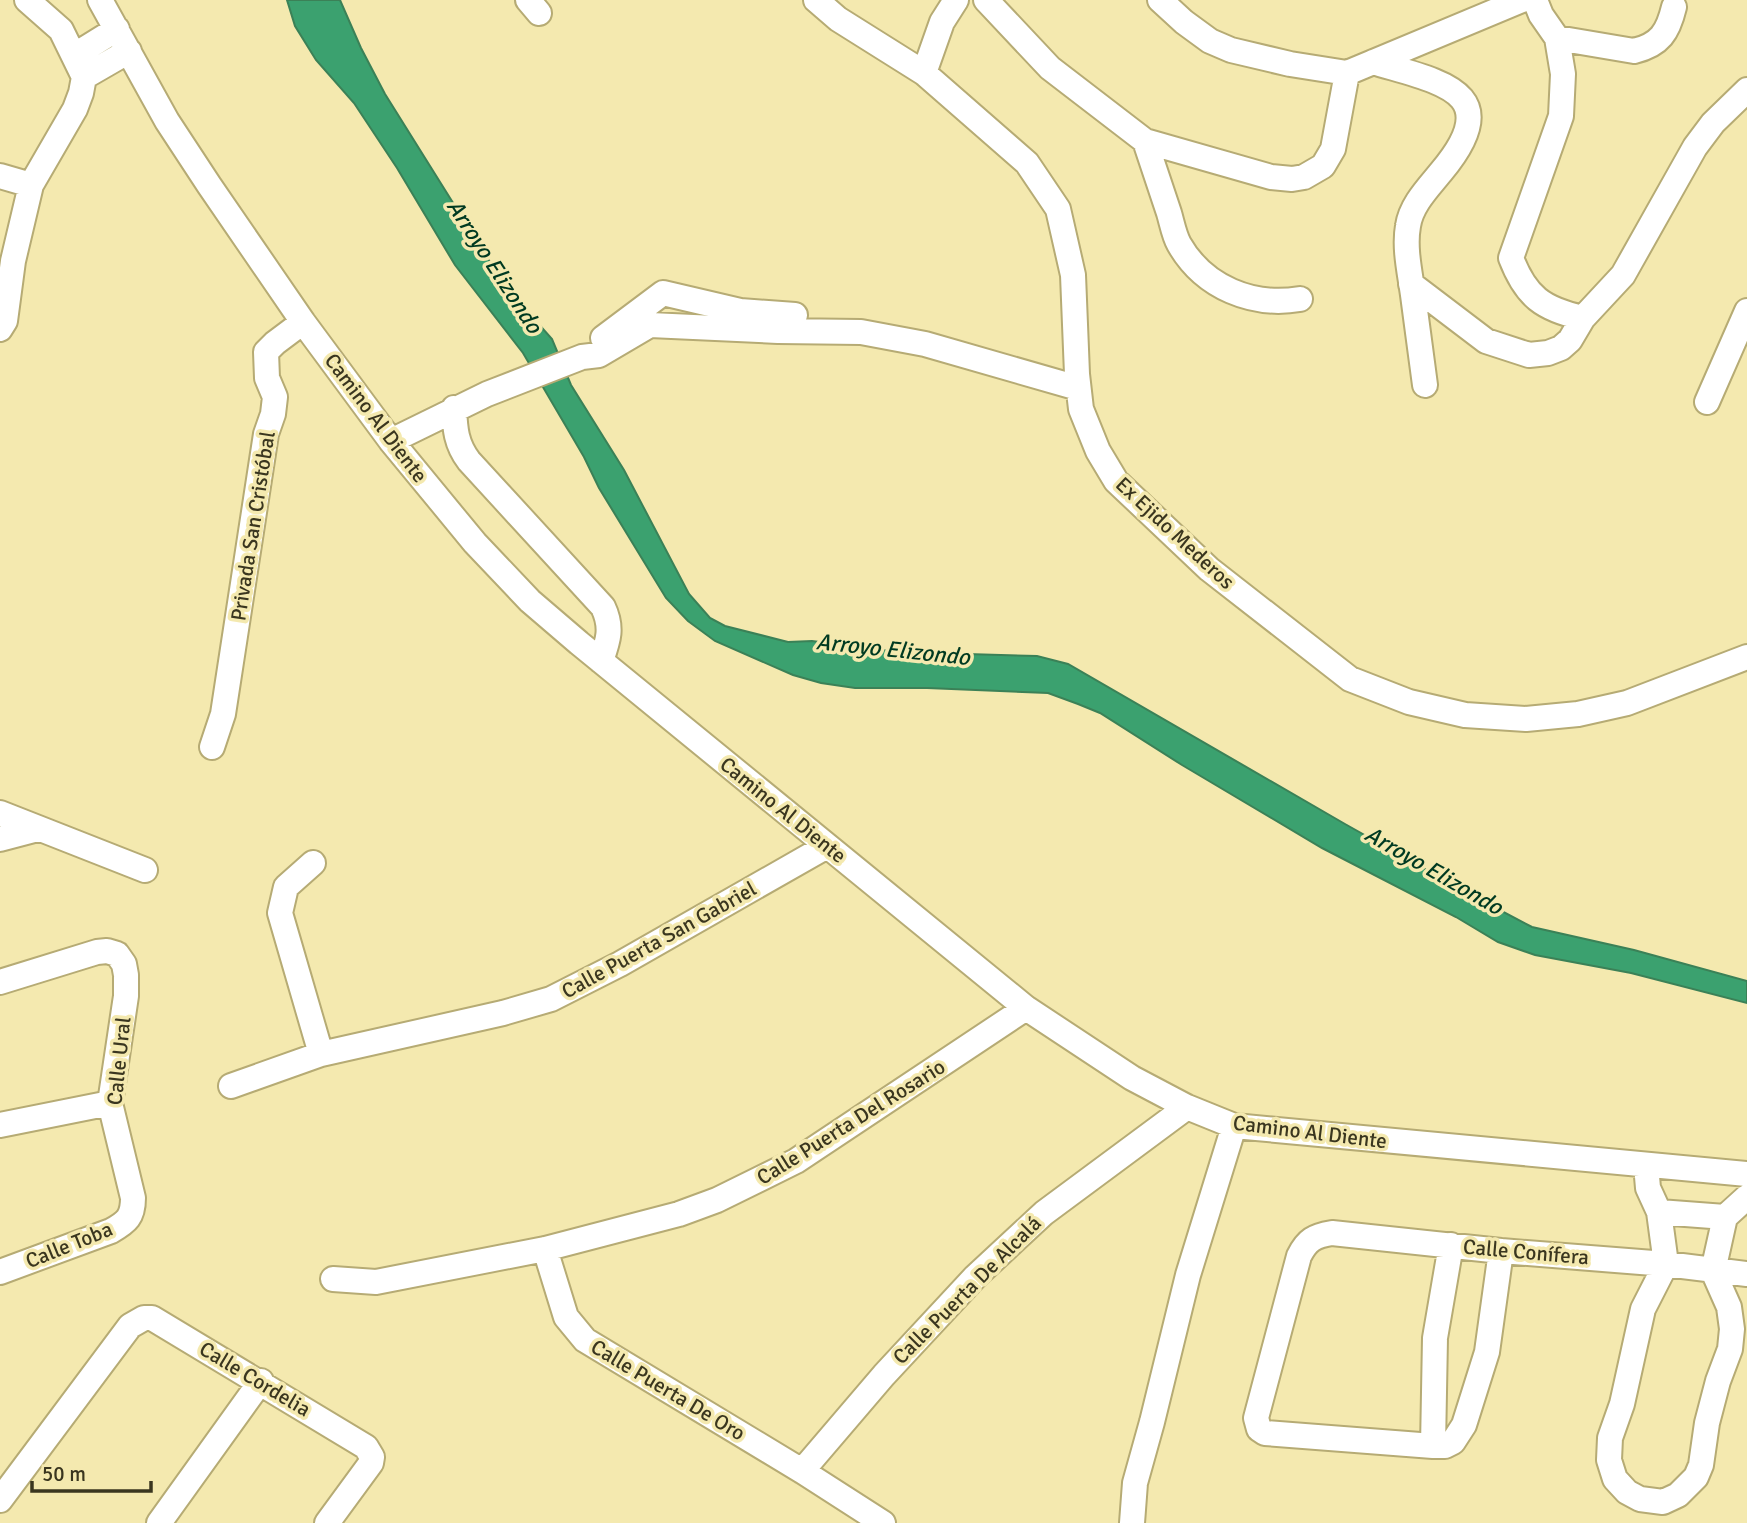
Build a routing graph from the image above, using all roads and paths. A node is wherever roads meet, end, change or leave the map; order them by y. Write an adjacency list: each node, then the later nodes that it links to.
1 (27, 0): 14 (street)
2 (100, 0): 10 (street, Camino Al Diente)
3 (816, 0): 15 (street, Ex Ejido Mederos)
4 (956, 0): 15 (street)
5 (986, 0): 18 (street)
6 (1160, 0): 16 (street)
7 (1522, 0): 13 (street)
8 (1535, 0): 11 (street)
9 (1674, 7): 11 (street)
10 (117, 29): 12 (street, Camino Al Diente); 14 (street)
11 (1557, 38): 26 (street)
12 (129, 51): 14 (street); 27 (street, Camino Al Diente)
13 (1373, 62): 16 (street); 21 (street)
14 (79, 66): 20 (street)
15 (924, 73): 31 (street, Ex Ejido Mederos)
16 (1347, 73): 18 (street)
17 (1747, 90): 26 (street)
18 (1144, 141): 23 (street)
19 (0, 176): 20 (street)
20 (32, 186): 29 (street)
21 (1411, 284): 26 (street); 32 (street)
22 (696, 299): 25 (street); 28 (street); 30 (street)
23 (1300, 299)
24 (1747, 311): 33 (street)
25 (647, 316): 28 (street); 34 (street)
26 (1583, 318)
27 (303, 322): 35 (street, Camino Al Diente); 38 (street, Privada San Cristóbal)
28 (688, 325): 30 (street)
29 (0, 329)
30 (927, 337): 31 (street)
31 (1077, 381): 36 (street, Ex Ejido Mederos)
32 (1425, 385)
33 (1707, 402)
34 (454, 408): 35 (street); 37 (street)
35 (391, 441): 37 (street, Camino Al Diente)
36 (1747, 657)
37 (601, 662): 42 (street, Camino Al Diente)
38 (212, 747)
39 (0, 813): 40 (street)
40 (38, 829): 41 (street); 44 (street)
41 (0, 839)
42 (827, 846): 46 (street, Camino Al Diente); 47 (street, Calle Puerta San Gabriel)
43 (313, 863): 47 (street)
44 (145, 870)
45 (0, 982): 49 (street, Calle Ural)
46 (1026, 1008): 50 (street, Camino Al Diente); 60 (street, Calle Puerta Del Rosario)
47 (321, 1055): 48 (street, Calle Puerta San Gabriel)
48 (231, 1086)
49 (110, 1102): 51 (street); 56 (street, Calle Ural)
50 (1187, 1107): 52 (street, Camino Al Diente); 69 (street, Calle Puerta De Alcalá)
51 (0, 1125)
52 (1234, 1126): 53 (street, Camino Al Diente); 74 (street)
53 (1646, 1166): 54 (street, Camino Al Diente); 57 (street)
54 (1747, 1174)
55 (1747, 1197): 58 (street)
56 (133, 1211): 64 (street, Calle Toba)
57 (1659, 1212): 58 (street); 62 (street)
58 (1725, 1217): 63 (street)
59 (1451, 1245): 61 (street, Calle Conífera); 68 (street); 68 (street, Calle Conífera)
60 (545, 1249): 66 (street, Calle Puerta Del Rosario); 69 (street, Calle Puerta De Oro)
61 (1501, 1251): 62 (street, Calle Conífera); 68 (street)
62 (1666, 1264): 63 (street, Calle Conífera); 63 (street)
63 (1713, 1271): 65 (street, Calle Conífera)
64 (0, 1272)
65 (1747, 1274)
66 (333, 1279)
67 (261, 1381): 70 (street, Calle Cordelia); 71 (street); 72 (street, Calle Cordelia)
68 (1433, 1446)
69 (802, 1471): 73 (street, Calle Puerta De Oro)
70 (0, 1500)
71 (159, 1523)
72 (327, 1523)
73 (883, 1523)
74 (1132, 1523)

